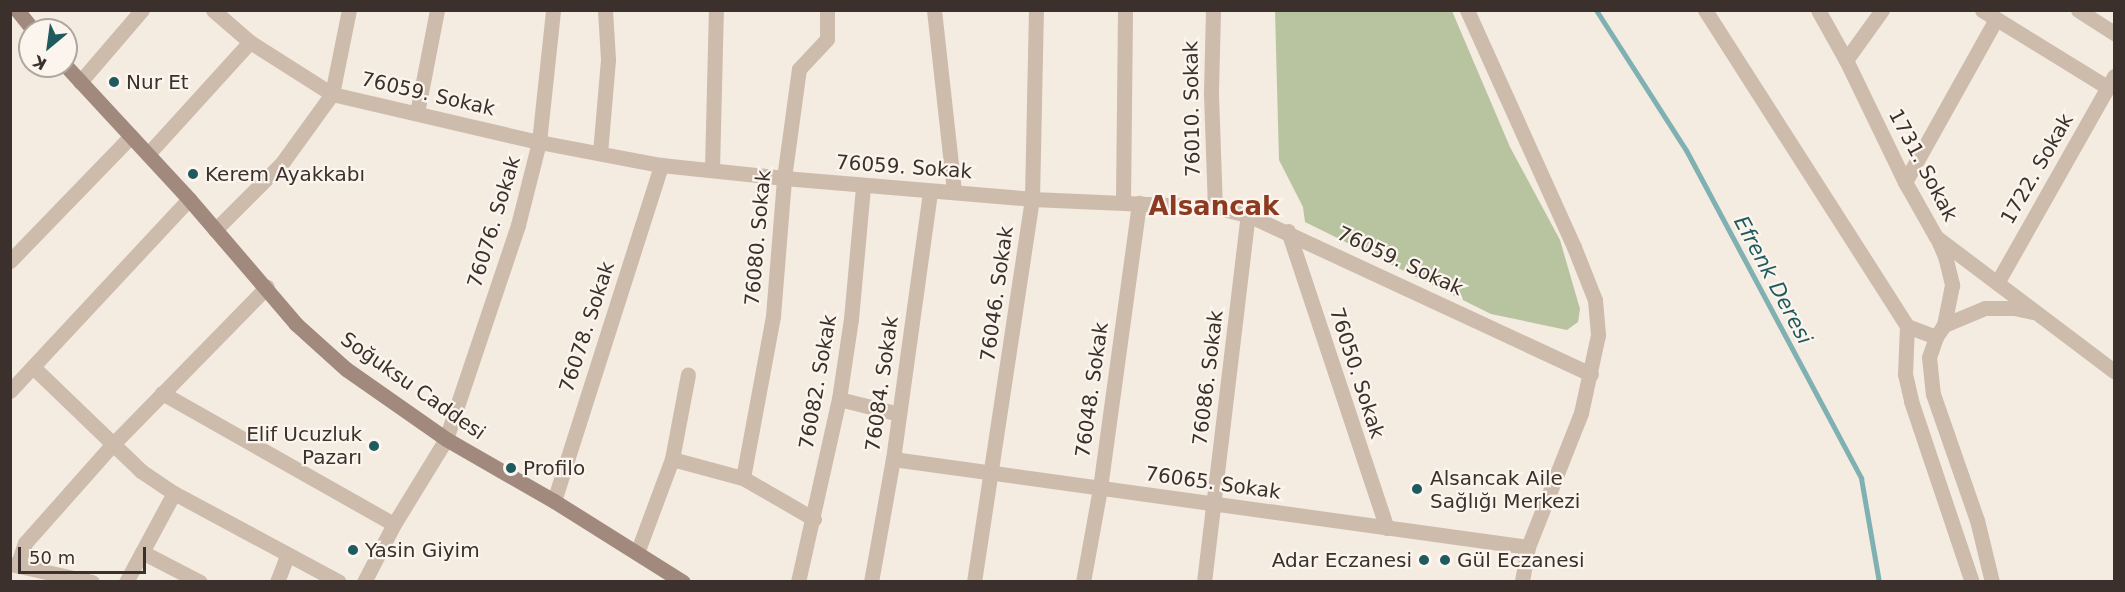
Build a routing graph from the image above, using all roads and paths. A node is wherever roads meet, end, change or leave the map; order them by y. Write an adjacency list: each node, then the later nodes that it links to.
1 (142, 10): 25 (street)
2 (213, 10): 21 (street, 76059. Sokak)
3 (350, 10): 26 (street)
4 (437, 10): 27 (street)
5 (553, 10): 29 (street, 76076. Sokak)
6 (605, 10): 30 (street)
7 (716, 10): 33 (street)
8 (827, 10): 34 (street, 76080. Sokak)
9 (934, 10): 38 (street)
10 (1036, 10): 40 (street, 76046. Sokak)
11 (1125, 10): 41 (street)
12 (1213, 10): 43 (street, 76010. Sokak)
13 (1467, 10): 57 (street)
14 (1705, 10): 52 (street)
15 (1818, 10): 22 (street, 1731. Sokak)
16 (1882, 10): 22 (street)
17 (1982, 10): 19 (street)
18 (2078, 10): 20 (street)
19 (1996, 19): 24 (street); 35 (street)
20 (2115, 33)
21 (250, 42): 26 (street, 76059. Sokak); 31 (street)
22 (1846, 60): 35 (street, 1731. Sokak)
23 (76, 78): 25 (street, Soğuksu Caddesi)
24 (2111, 81): 49 (street, 1722. Sokak)
25 (80, 82): 28 (street, Soğuksu Caddesi)
26 (332, 94): 27 (street, 76059. Sokak); 45 (street)
27 (417, 113): 29 (street, 76059. Sokak)
28 (130, 136): 31 (street, Soğuksu Caddesi); 48 (street)
29 (539, 142): 30 (street, 76059. Sokak); 62 (street, 76076. Sokak)
30 (600, 153): 32 (street, 76059. Sokak)
31 (148, 154): 39 (street, Soğuksu Caddesi)
32 (661, 165): 33 (street, 76059. Sokak); 70 (street, 76078. Sokak)
33 (712, 169): 34 (street, 76059. Sokak)
34 (784, 178): 36 (street, 76059. Sokak); 67 (street, 76080. Sokak)
35 (1905, 182): 47 (street, 1731. Sokak)
36 (863, 186): 37 (street, 76059. Sokak); 60 (street, 76082. Sokak)
37 (930, 192): 38 (street, 76059. Sokak); 61 (street, 76084. Sokak)
38 (954, 192): 40 (street, 76059. Sokak)
39 (189, 199): 45 (street, Soğuksu Caddesi); 54 (street)
40 (1032, 199): 41 (street, 76059. Sokak); 66 (street, 76046. Sokak)
41 (1123, 202): 42 (street, 76059. Sokak)
42 (1139, 203): 43 (street, 76059. Sokak); 68 (street, 76048. Sokak)
43 (1215, 207): 44 (street, 76059. Sokak)
44 (1248, 215): 46 (street, 76059. Sokak); 71 (street, 76086. Sokak)
45 (215, 230): 50 (street, Soğuksu Caddesi)
46 (1287, 231): 57 (street, 76059. Sokak); 74 (street, 76050. Sokak)
47 (1936, 237): 49 (street, 1731. Sokak); 53 (street)
48 (10, 261)
49 (1997, 283): 51 (street, 1731. Sokak)
50 (267, 287): 59 (street); 62 (street, Soğuksu Caddesi)
51 (2042, 315): 53 (street); 55 (street, 1731. Sokak)
52 (1907, 326): 53 (street); 93 (street)
53 (1940, 331): 94 (street)
54 (33, 367): 58 (street); 63 (street)
55 (2115, 371)
56 (688, 374): 64 (street)
57 (1591, 374): 75 (street)
58 (10, 391)
59 (162, 393): 63 (street); 73 (street)
60 (839, 399): 61 (street); 72 (street, 76082. Sokak)
61 (899, 414): 65 (street, 76084. Sokak)
62 (447, 439): 70 (street, Soğuksu Caddesi); 73 (street, 76076. Sokak)
63 (113, 444): 69 (street); 79 (street)
64 (672, 459): 67 (street); 77 (street)
65 (893, 459): 66 (street, 76065. Sokak); 88 (street, 76084. Sokak)
66 (992, 474): 68 (street, 76065. Sokak); 89 (street, 76046. Sokak)
67 (742, 478): 72 (street)
68 (1100, 488): 71 (street, 76065. Sokak); 90 (street, 76048. Sokak)
69 (174, 493): 76 (street); 78 (street)
70 (554, 501): 77 (street, Soğuksu Caddesi)
71 (1214, 505): 74 (street, 76065. Sokak); 91 (street, 76086. Sokak)
72 (814, 519): 87 (street, 76082. Sokak)
73 (394, 524): 85 (street, 76076. Sokak)
74 (1387, 528): 75 (street, 76065. Sokak)
75 (1528, 547): 92 (street)
76 (142, 552): 81 (street); 82 (street)
77 (637, 554): 86 (street, Soğuksu Caddesi)
78 (287, 555): 83 (street); 84 (street)
79 (14, 564): 80 (street)
80 (92, 582)
81 (126, 582)
82 (200, 582)
83 (277, 582)
84 (339, 582)
85 (364, 582)
86 (683, 582)
87 (798, 582)
88 (871, 582)
89 (974, 582)
90 (1083, 582)
91 (1204, 582)
92 (1522, 582)
93 (1972, 582)
94 (1992, 582)

